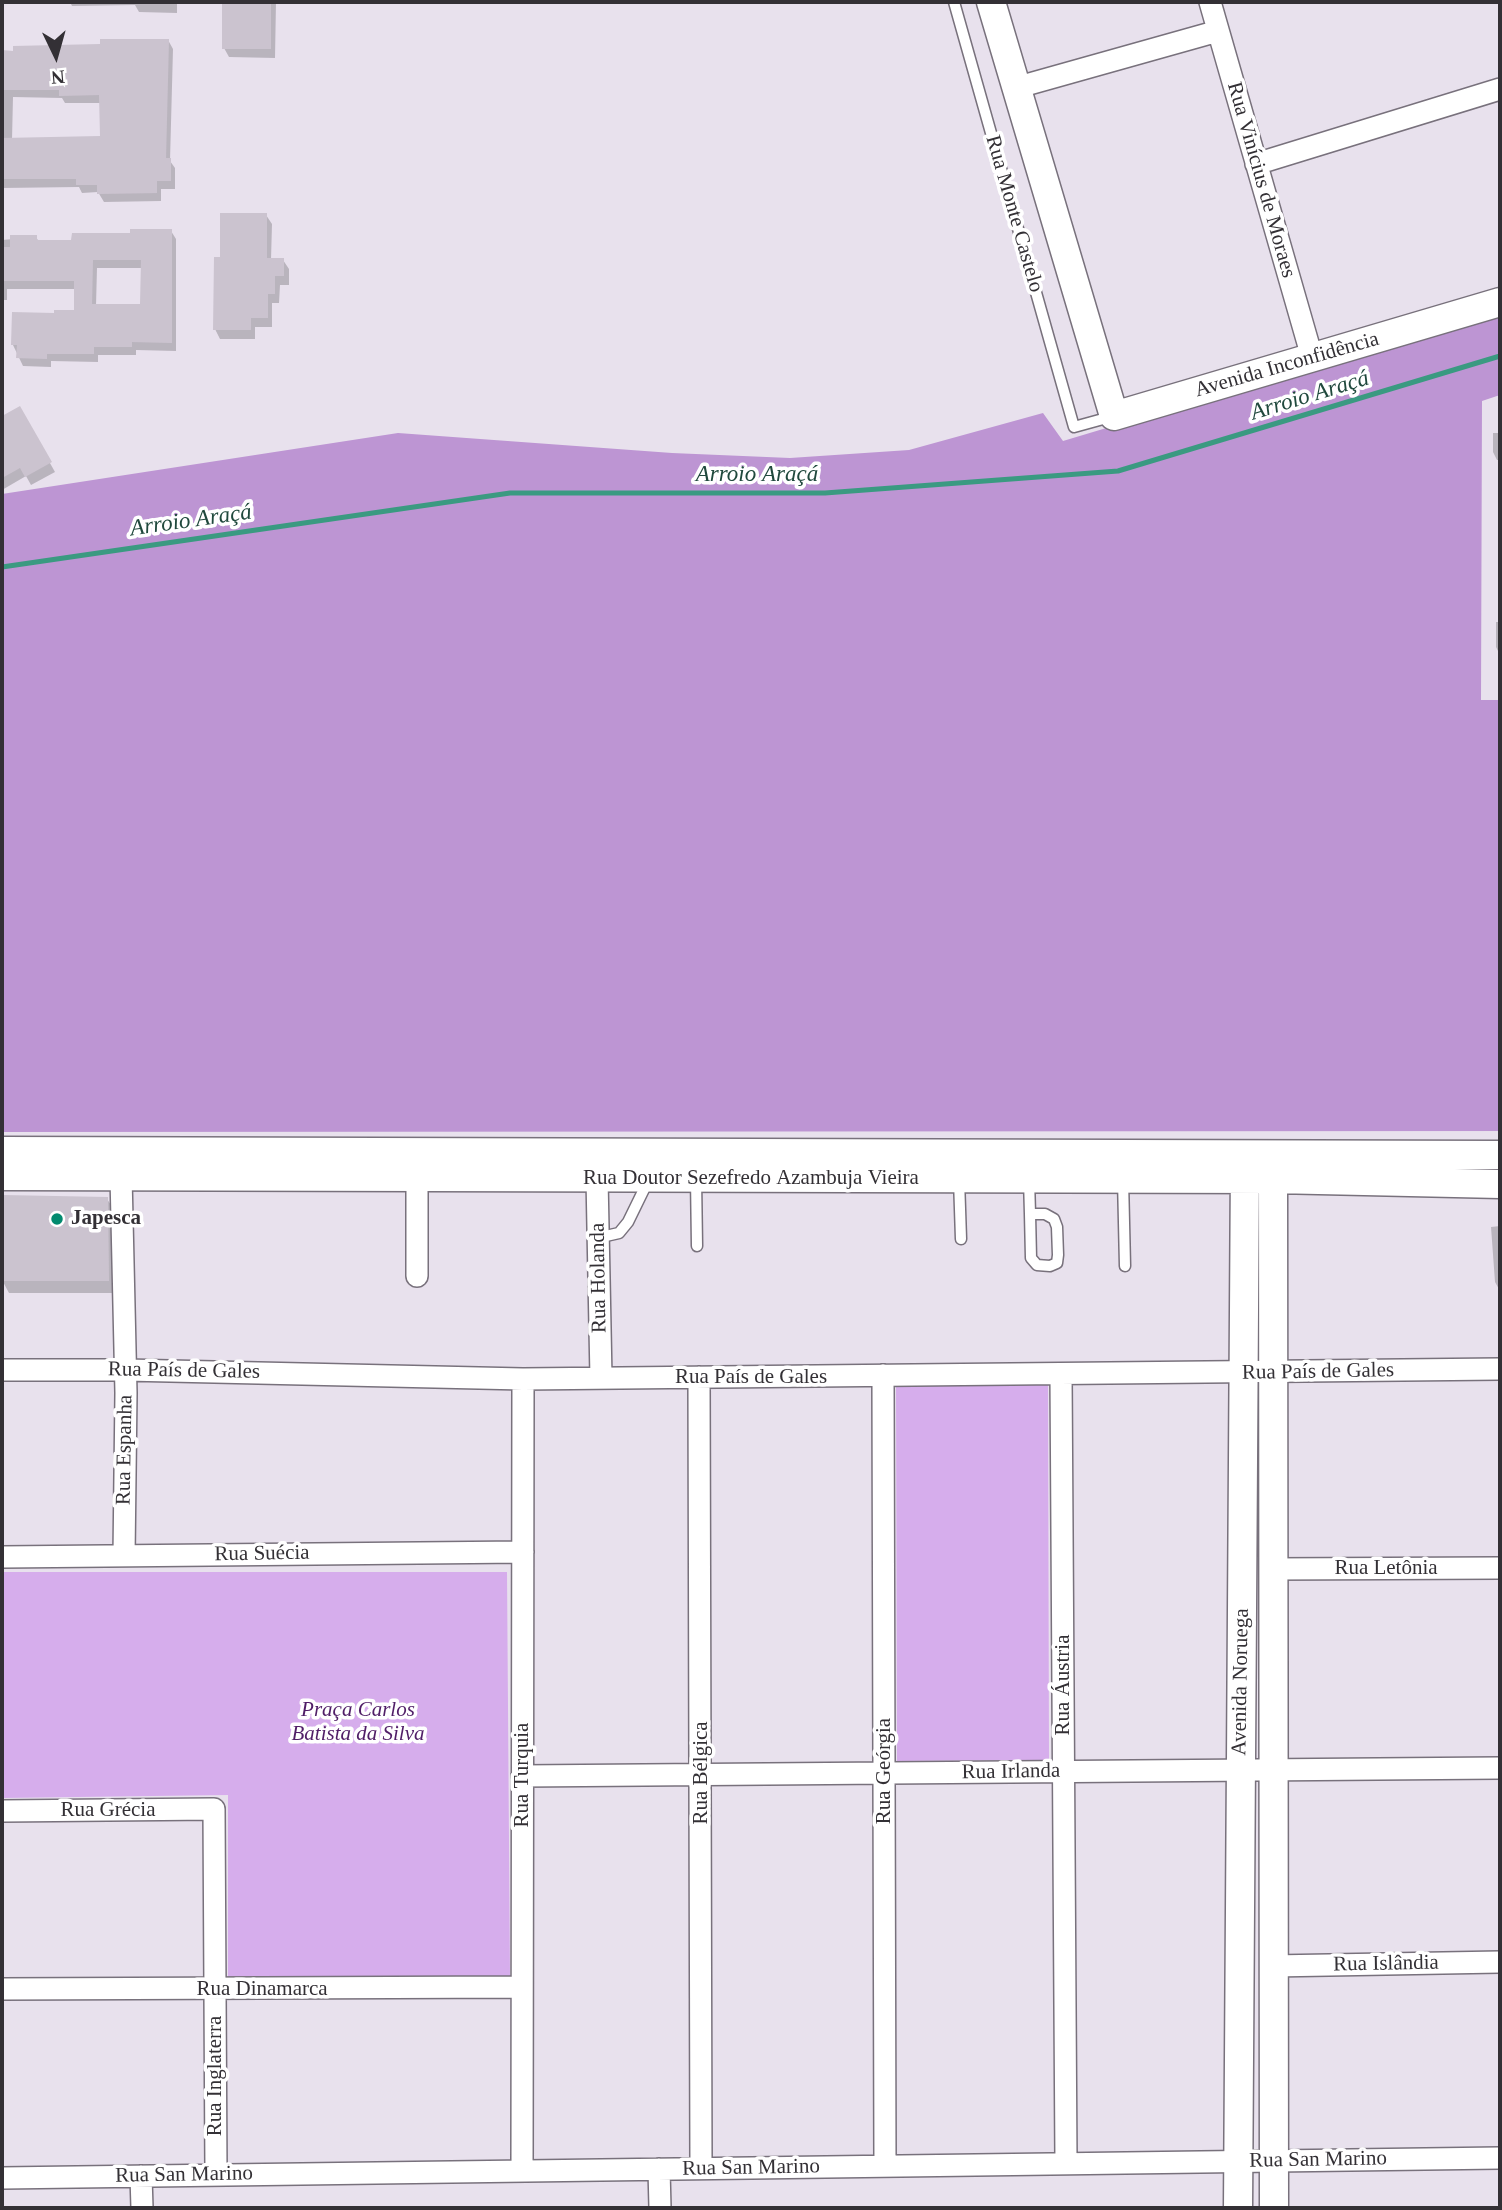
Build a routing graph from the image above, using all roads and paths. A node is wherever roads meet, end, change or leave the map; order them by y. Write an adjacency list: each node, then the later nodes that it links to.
1 (954, 2): 11 (lane, Rua Monte Castelo)
2 (991, 2): 5 (main road, Rua Monte Castelo)
3 (1210, 2): 4 (street, Rua Vinícius de Moraes)
4 (1219, 31): 5 (street); 7 (street, Rua Vinícius de Moraes)
5 (1015, 88): 10 (main road, Rua Monte Castelo)
6 (1500, 89): 7 (street)
7 (1256, 164): 9 (street, Rua Vinícius de Moraes)
8 (1500, 302): 9 (main road, Avenida Inconfidência)
9 (1312, 357): 10 (main road, Avenida Inconfidência)
10 (1114, 416): 11 (lane, Avenida Inconfidência)
11 (1074, 427)
12 (2, 1151): 14 (main road, Rua Doutor Sezefredo Azambuja Vieira)
13 (1500, 1155): 14 (main road, Rua Doutor Sezefredo Azambuja Vieira)
14 (1259, 1167): 23 (main road, Rua Doutor Sezefredo Azambuja Vieira); 24 (main road, Rua Doutor Sezefredo Azambuja Vieira); 34 (main road, Avenida Noruega); 35 (main road, Avenida Noruega)
15 (2, 1176): 16 (main road, Rua Doutor Sezefredo Azambuja Vieira)
16 (121, 1176): 17 (main road, Rua Doutor Sezefredo Azambuja Vieira); 33 (street, Rua Espanha)
17 (417, 1177): 18 (main road, Rua Doutor Sezefredo Azambuja Vieira); 30 (street)
18 (597, 1178): 19 (main road, Rua Doutor Sezefredo Azambuja Vieira); 26 (street, Rua Holanda)
19 (649, 1178): 20 (main road, Rua Doutor Sezefredo Azambuja Vieira); 26 (lane)
20 (696, 1178): 21 (main road, Rua Doutor Sezefredo Azambuja Vieira); 28 (lane)
21 (959, 1179): 22 (main road, Rua Doutor Sezefredo Azambuja Vieira); 27 (lane)
22 (1029, 1179): 23 (main road, Rua Doutor Sezefredo Azambuja Vieira); 25 (lane)
23 (1123, 1179): 29 (lane)
24 (1500, 1184)
25 (1030, 1214): 25 (lane)
26 (597, 1238): 40 (street, Rua Holanda)
27 (961, 1240)
28 (697, 1247)
29 (1125, 1266)
30 (417, 1276)
31 (1500, 1369): 35 (street, Rua País de Gales)
32 (2, 1370): 33 (street, Rua País de Gales)
33 (126, 1370): 39 (street, Rua País de Gales); 42 (street, Rua Espanha)
34 (1244, 1373): 35 (street, Rua País de Gales); 36 (street, Rua País de Gales); 47 (main road, Avenida Noruega)
35 (1273, 1373): 45 (main road, Avenida Noruega)
36 (1061, 1374): 37 (street, Rua País de Gales); 49 (street, Rua Áustria)
37 (883, 1376): 38 (street, Rua País de Gales); 50 (street, Rua Geórgia)
38 (699, 1377): 40 (street, Rua País de Gales); 51 (street, Rua Bélgica)
39 (523, 1378): 40 (street, Rua País de Gales); 41 (street, Rua Turquia)
40 (601, 1378)
41 (523, 1552): 42 (street, Rua Suécia); 52 (street, Rua Turquia)
42 (124, 1556): 43 (street, Rua Suécia)
43 (2, 1557)
44 (1500, 1567): 45 (street, Rua Letônia)
45 (1272, 1569): 48 (main road, Avenida Noruega)
46 (1500, 1768): 48 (street, Rua Irlanda)
47 (1240, 1770): 48 (street, Rua Irlanda); 49 (street, Rua Irlanda); 61 (main road, Avenida Noruega)
48 (1272, 1770): 56 (main road, Avenida Noruega)
49 (1064, 1771): 50 (street, Rua Irlanda); 63 (street, Rua Áustria)
50 (884, 1773): 51 (street, Rua Irlanda); 64 (street, Rua Geórgia)
51 (701, 1774): 52 (street, Rua Irlanda); 65 (street, Rua Bélgica)
52 (522, 1776): 57 (street, Rua Turquia)
53 (214, 1809): 54 (street, Rua Grécia); 59 (street, Rua Inglaterra)
54 (2, 1811)
55 (1500, 1962): 56 (street, Rua Islândia)
56 (1272, 1966): 62 (main road, Avenida Noruega)
57 (522, 1987): 59 (street, Rua Dinamarca); 67 (street, Rua Turquia)
58 (2, 1989): 59 (street, Rua Dinamarca)
59 (215, 1989): 68 (street, Rua Inglaterra)
60 (1500, 2158): 62 (street, Rua San Marino)
61 (1237, 2161): 62 (street, Rua San Marino); 63 (street, Rua San Marino); 73 (main road, Avenida Noruega)
62 (1274, 2161): 74 (main road, Avenida Noruega)
63 (1066, 2164): 64 (street, Rua San Marino)
64 (885, 2166): 65 (street, Rua San Marino)
65 (701, 2168): 66 (street, Rua San Marino)
66 (659, 2169): 67 (street, Rua San Marino); 72 (street)
67 (522, 2171): 68 (street, Rua San Marino)
68 (216, 2175): 69 (street, Rua San Marino)
69 (141, 2176): 70 (street, Rua San Marino); 71 (street)
70 (2, 2178)
71 (142, 2208)
72 (660, 2208)
73 (1238, 2208)
74 (1274, 2208)

